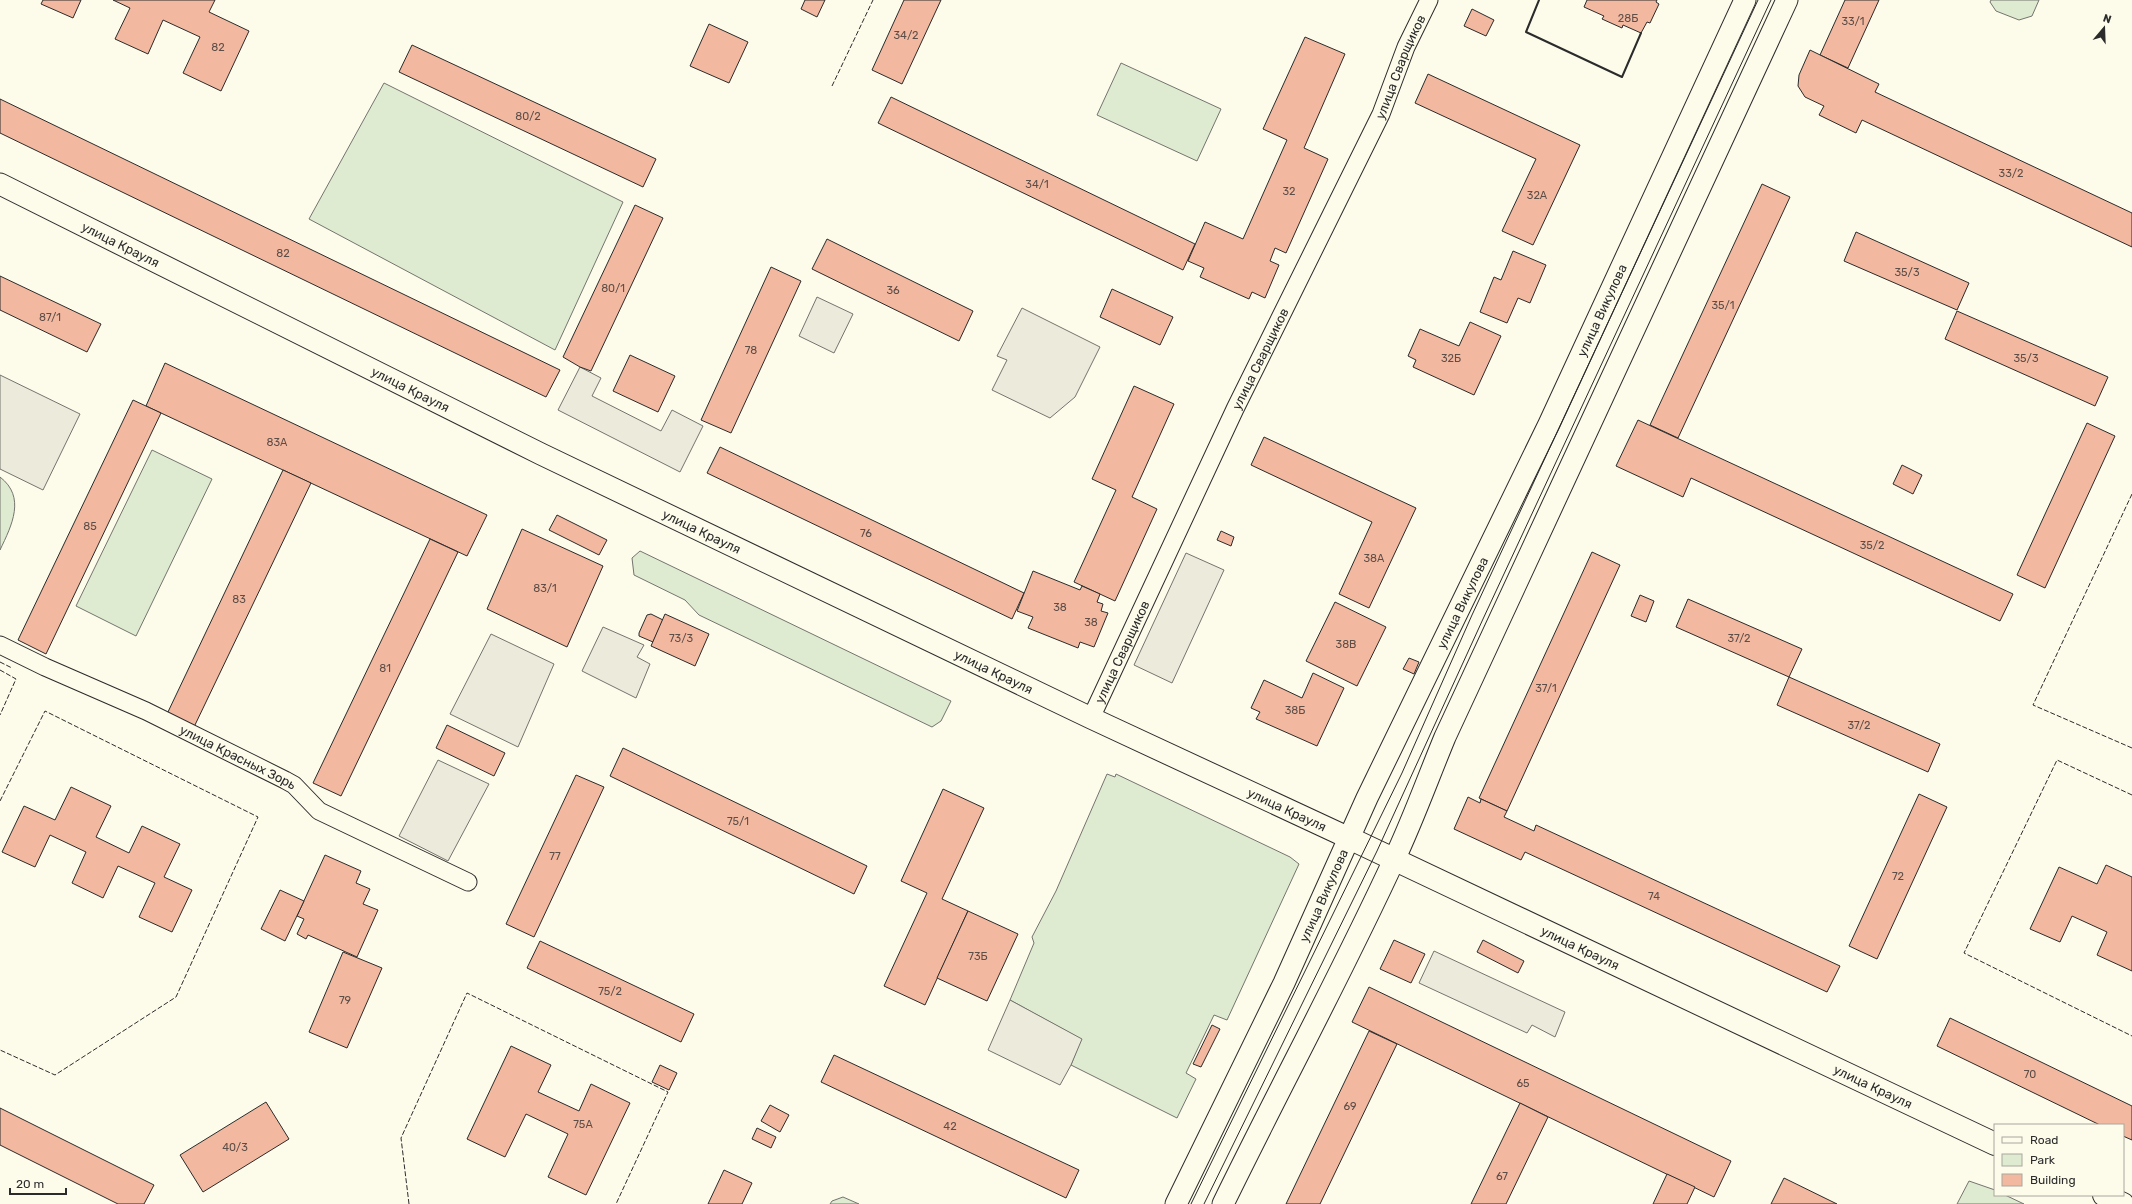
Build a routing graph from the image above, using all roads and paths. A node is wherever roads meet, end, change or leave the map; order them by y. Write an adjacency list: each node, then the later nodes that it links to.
1 (1429, 0): 6 (street, улица Сварщиков)
2 (1745, 0): 7 (street, улица Викулова)
3 (1787, 0): 8 (street)
4 (0, 184): 6 (street, улица Крауля)
5 (0, 644): 9 (street, улица Красных Зорь)
6 (1091, 718): 7 (street, улица Крауля)
7 (1350, 838): 8 (main road, улица Крауля); 12 (street, улица Викулова)
8 (1395, 859): 10 (main road, улица Крауля); 13 (street)
9 (468, 882)
10 (1994, 1144)
11 (2106, 1196): 14 (main road)
12 (1176, 1204)
13 (1223, 1204)
14 (2123, 1204)

